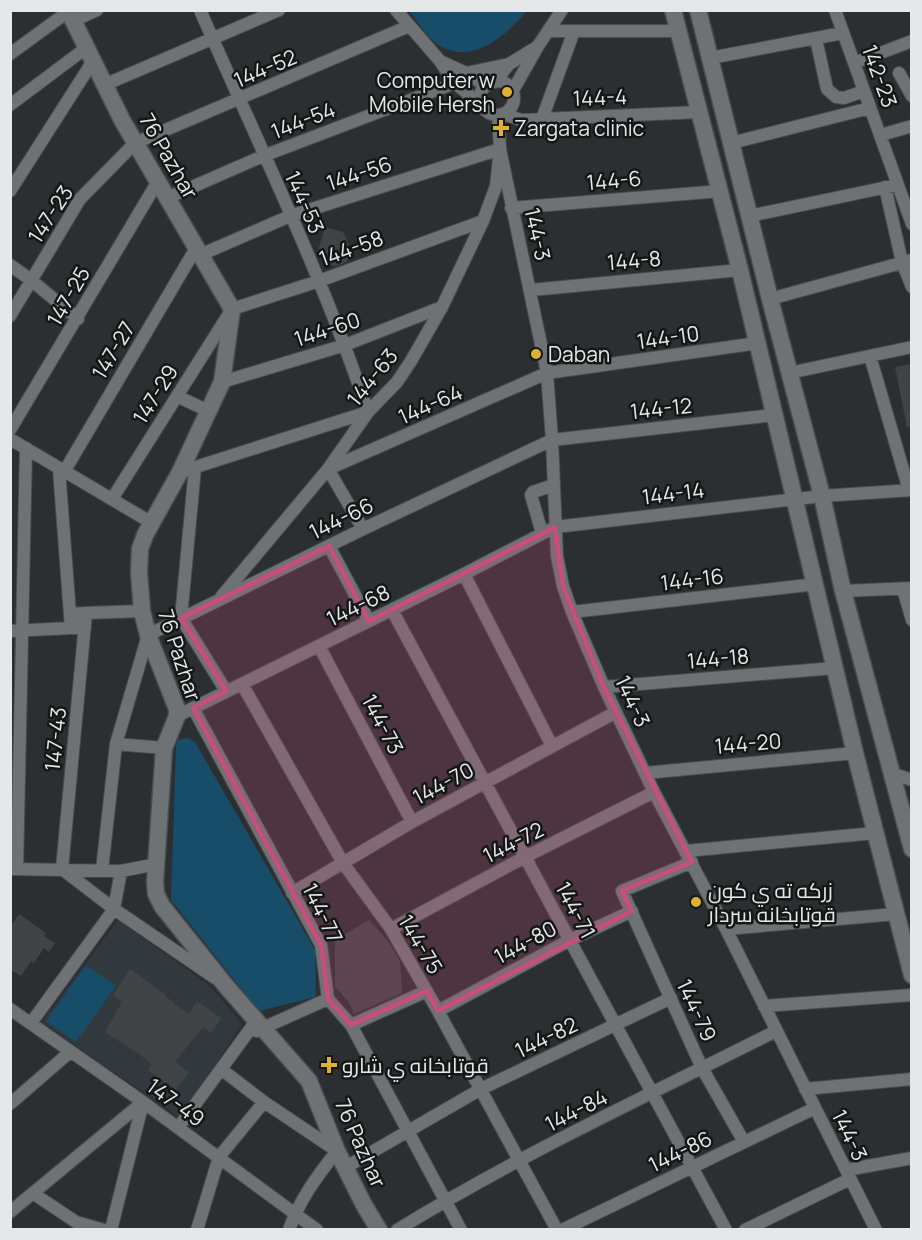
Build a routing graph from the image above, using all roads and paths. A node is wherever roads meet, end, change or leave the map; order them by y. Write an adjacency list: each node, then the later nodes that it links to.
1 (98, 10): 9 (street)
2 (200, 10): 15 (street, 144-53)
3 (279, 10): 15 (street)
4 (396, 10): 10 (street)
5 (562, 10): 11 (street)
6 (672, 10): 13 (street)
7 (698, 10): 21 (street)
8 (835, 10): 14 (street, 142-23)
9 (70, 14): 19 (street); 20 (street, 76 Pazhar)
10 (409, 27): 22 (street); 33 (street, 144-52)
11 (549, 31): 12 (street); 18 (street)
12 (574, 31): 13 (street); 38 (street)
13 (678, 31): 37 (street)
14 (843, 33): 16 (street); 23 (street, 142-23)
15 (212, 39): 29 (street); 33 (street, 144-53)
16 (816, 39): 21 (street); 30 (street)
17 (912, 41): 23 (street)
18 (538, 46): 24 (street); 31 (street)
19 (10, 54)
20 (90, 54): 29 (street, 76 Pazhar); 34 (street); 47 (street)
21 (710, 58): 42 (street)
22 (440, 61): 25 (street); 27 (street)
23 (854, 63): 30 (street, 142-23)
24 (509, 64): 25 (street); 28 (street)
25 (466, 73): 28 (street)
26 (899, 73): 32 (street)
27 (455, 83): 36 (street); 44 (street, 144-54)
28 (491, 84): 31 (street); 36 (street)
29 (105, 85): 41 (street, 76 Pazhar)
30 (864, 91): 35 (street, 142-23)
31 (512, 92): 36 (street)
32 (912, 96)
33 (239, 100): 41 (street, 144-52); 44 (street, 144-53)
34 (10, 105)
35 (870, 108): 40 (street, 142-23); 42 (street)
36 (493, 112): 38 (street, 144-4); 43 (street, 144-3)
37 (700, 112): 38 (street, 144-4); 48 (street)
38 (542, 119)
39 (911, 126): 40 (street)
40 (881, 135): 46 (street, 142-23)
41 (135, 143): 45 (street, 76 Pazhar); 60 (street, 147-23)
42 (731, 143): 53 (street)
43 (499, 146): 50 (street, 144-3); 52 (street, 144-56); 54 (street, 144-63)
44 (264, 156): 49 (street, 144-54); 52 (street, 144-53)
45 (158, 182): 49 (street, 76 Pazhar); 68 (street, 147-25)
46 (891, 186): 51 (street, 142-23); 53 (street); 57 (street)
47 (10, 191)
48 (721, 191): 50 (street, 144-6); 59 (street)
49 (167, 198): 56 (street, 76 Pazhar)
50 (511, 208): 63 (street, 144-3)
51 (909, 209): 55 (street, 142-23)
52 (290, 216): 56 (street, 144-56); 61 (street, 144-53)
53 (749, 216): 64 (street)
54 (483, 221): 61 (street, 144-58); 65 (street, 144-63)
55 (912, 224)
56 (198, 251): 66 (street, 76 Pazhar); 85 (street, 147-27)
57 (907, 261): 62 (street); 64 (street)
58 (10, 265): 60 (street)
59 (740, 270): 63 (street, 144-8); 69 (street)
60 (32, 280): 67 (street, 147-23); 68 (street)
61 (319, 281): 66 (street, 144-58); 70 (street, 144-53)
62 (912, 287)
63 (531, 290): 74 (street, 144-3)
64 (770, 300): 73 (street)
65 (442, 307): 70 (street, 144-60); 78 (street, 144-63)
66 (232, 309): 75 (street, 76 Pazhar); 76 (street, 147-29)
67 (10, 316)
68 (78, 319): 80 (street, 147-25)
69 (758, 343): 74 (street, 144-10); 79 (street)
70 (345, 345): 75 (street, 144-60); 78 (street, 144-53)
71 (912, 347): 72 (street)
72 (870, 357): 73 (street); 88 (street)
73 (789, 373): 89 (street)
74 (547, 374): 82 (street, 144-3); 84 (street, 144-64)
75 (222, 382): 77 (street, 76 Pazhar)
76 (177, 396): 77 (street); 91 (street, 147-29)
77 (208, 411): 86 (street, 76 Pazhar)
78 (368, 412): 84 (street, 144-63); 86 (street)
79 (774, 415): 82 (street, 144-12); 90 (street)
80 (10, 430)
81 (10, 439): 83 (street)
82 (552, 440): 87 (street, 144-3); 94 (street, 144-66)
83 (26, 448): 85 (street); 97 (street)
84 (328, 469): 94 (street); 102 (street, 144-63)
85 (62, 470): 91 (street); 108 (street, 147-43)
86 (188, 470): 92 (street, 76 Pazhar); 106 (street)
87 (554, 485): 93 (street, 144-3); 95 (street)
88 (910, 490): 89 (street, 144-14)
89 (822, 496): 90 (street, 144-14); 101 (street)
90 (796, 498): 93 (street, 144-14); 99 (street)
91 (112, 499): 92 (street)
92 (152, 523): 104 (street, 76 Pazhar)
93 (555, 527): 95 (street, 144-68); 105 (street, 144-3)
94 (363, 529): 96 (street, 144-66)
95 (542, 533): 98 (street, 144-68)
96 (329, 546): 102 (street, 144-66); 109 (street)
97 (17, 550): 110 (street)
98 (464, 574): 103 (street, 144-68); 121 (street)
99 (816, 584): 105 (street, 144-16); 113 (street)
100 (907, 589): 101 (street); 107 (street)
101 (843, 591): 125 (street)
102 (218, 600): 106 (street, 144-66)
103 (392, 610): 109 (street, 144-68); 127 (street, 144-71)
104 (142, 611): 108 (street); 111 (street, 76 Pazhar)
105 (572, 612): 115 (street, 144-3)
106 (181, 618): 111 (street, 144-66); 116 (street)
107 (912, 620)
108 (78, 621): 110 (street); 137 (street, 147-43)
109 (369, 621): 112 (street, 144-68)
110 (16, 631): 136 (street)
111 (148, 635): 119 (street, 76 Pazhar); 120 (street)
112 (319, 646): 114 (street, 144-68); 129 (street, 144-73)
113 (835, 668): 115 (street, 144-18); 123 (street)
114 (242, 684): 116 (street, 144-68); 134 (street, 144-75)
115 (604, 687): 118 (street, 144-3)
116 (226, 692): 117 (street, 144-68)
117 (193, 708): 119 (street, 144-68); 140 (street, 144-77)
118 (616, 712): 121 (street, 144-70); 124 (street, 144-3)
119 (177, 716): 122 (street, 76 Pazhar)
120 (116, 744): 122 (street); 138 (street)
121 (552, 746): 127 (street, 144-70)
122 (164, 748): 135 (street, 76 Pazhar)
123 (855, 753): 124 (street, 144-20); 130 (street)
124 (645, 773): 128 (street, 144-3)
125 (891, 773): 126 (street); 131 (street)
126 (912, 780)
127 (485, 782): 129 (street, 144-70); 133 (street, 144-71)
128 (654, 792): 132 (street, 144-3); 133 (street, 144-72)
129 (412, 822): 134 (street, 144-70)
130 (876, 833): 132 (street); 143 (street)
131 (912, 849)
132 (689, 856): 142 (street, 144-79); 145 (street, 144-3)
133 (525, 857): 144 (street, 144-72); 146 (street, 144-71)
134 (344, 863): 140 (street, 144-70); 144 (street, 144-75)
135 (157, 864): 139 (street); 148 (street, 76 Pazhar)
136 (14, 869): 137 (street)
137 (62, 869): 138 (street); 141 (street)
138 (102, 870): 139 (street)
139 (121, 871): 141 (street)
140 (292, 893): 152 (street, 144-77)
141 (114, 909): 148 (street); 156 (street)
142 (632, 911): 146 (street, 144-80); 151 (street, 144-79)
143 (896, 914): 145 (street); 147 (street)
144 (391, 929): 149 (street, 144-75)
145 (726, 929): 153 (street, 144-3)
146 (570, 940): 155 (street, 144-80); 159 (street, 144-71)
147 (912, 975)
148 (226, 986): 157 (street, 76 Pazhar)
149 (427, 992): 155 (street, 144-75); 158 (street)
150 (912, 995): 153 (street)
151 (670, 998): 159 (street, 144-82); 162 (street, 144-79)
152 (328, 999): 157 (street); 158 (street)
153 (764, 1006): 160 (street, 144-3)
154 (10, 1009): 156 (street, 147-49)
155 (438, 1011): 165 (street, 144-75)
156 (31, 1023): 161 (street, 147-49)
157 (259, 1025): 163 (street); 175 (street, 76 Pazhar)
158 (351, 1025): 173 (street)
159 (615, 1025): 165 (street, 144-82); 167 (street, 144-71)
160 (776, 1031): 162 (street, 144-84); 166 (street, 144-3)
161 (70, 1052): 168 (street, 147-49); 170 (street)
162 (702, 1068): 167 (street, 144-84); 174 (street, 144-79)
163 (221, 1069): 169 (street); 172 (street)
164 (912, 1078): 166 (street)
165 (481, 1089): 173 (street, 144-82); 178 (street, 144-75)
166 (805, 1089): 171 (street, 144-3)
167 (652, 1093): 178 (street, 144-84); 180 (street, 144-71)
168 (143, 1102): 172 (street, 147-49); 182 (street); 187 (street)
169 (264, 1102): 175 (street); 176 (street)
170 (10, 1104)
171 (815, 1108): 174 (street, 144-86); 181 (street, 144-3)
172 (178, 1128): 176 (street, 147-49)
173 (407, 1132): 179 (street, 144-82); 183 (street)
174 (744, 1142): 180 (street, 144-86)
175 (337, 1151): 179 (street, 76 Pazhar); 185 (street)
176 (219, 1157): 185 (street, 147-49); 188 (street)
177 (912, 1158): 181 (street)
178 (519, 1160): 183 (street, 144-84); 194 (street, 144-75)
179 (346, 1167): 191 (street, 76 Pazhar)
180 (692, 1167): 195 (street, 144-86); 196 (street, 144-71)
181 (848, 1174): 197 (street); 198 (street, 144-3)
182 (34, 1194): 184 (street); 186 (street)
183 (445, 1201): 192 (street, 144-84); 193 (street)
184 (10, 1212)
185 (295, 1214): 189 (street); 190 (street, 147-49)
186 (104, 1230)
187 (111, 1230)
188 (197, 1230)
189 (289, 1230)
190 (317, 1230)
191 (379, 1230)
192 (397, 1230)
193 (461, 1230)
194 (557, 1230)
195 (562, 1230)
196 (726, 1230)
197 (745, 1230)
198 (876, 1230)

